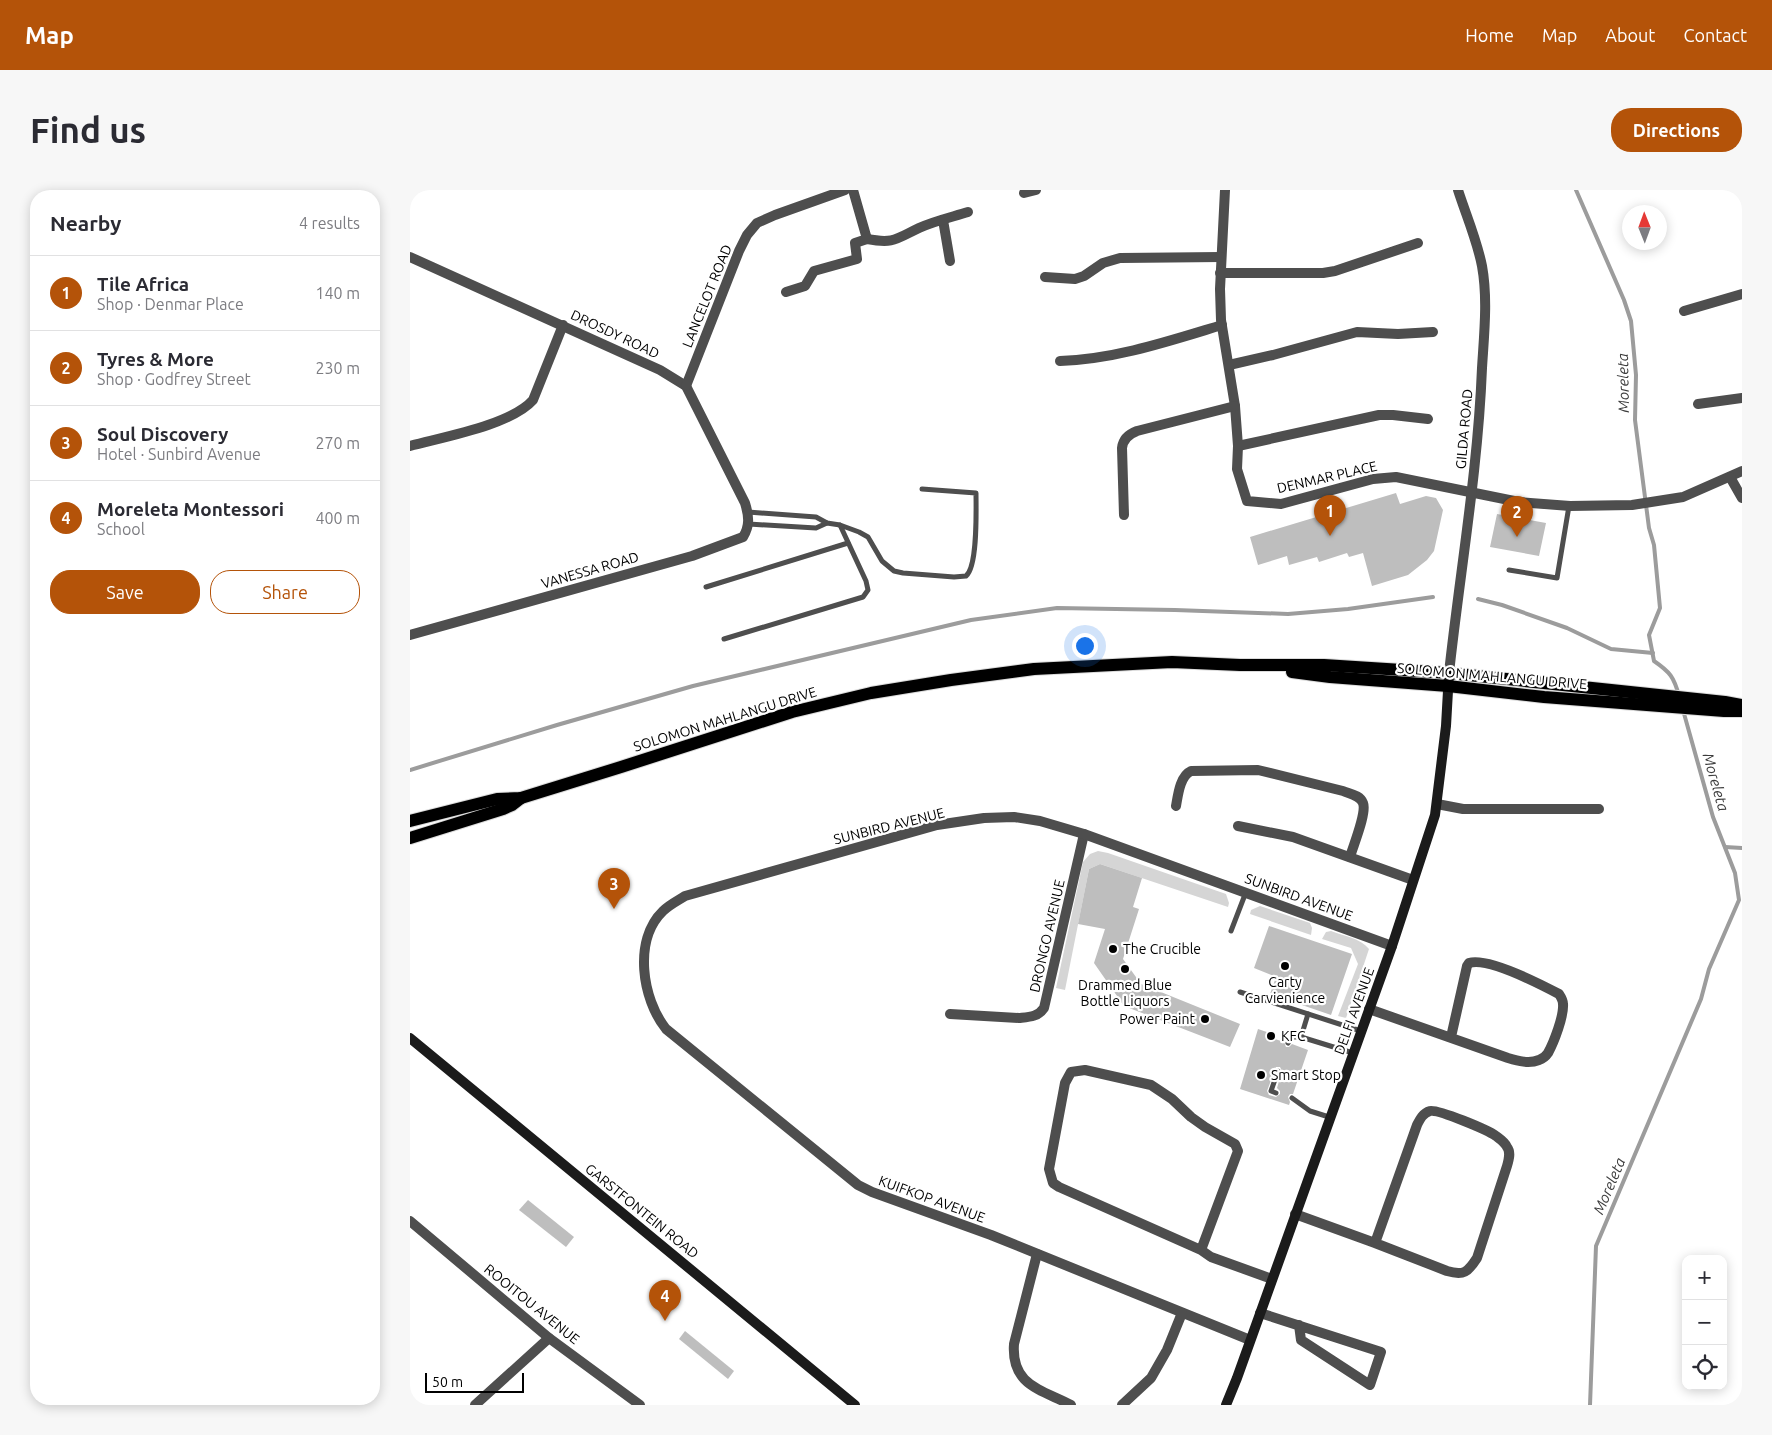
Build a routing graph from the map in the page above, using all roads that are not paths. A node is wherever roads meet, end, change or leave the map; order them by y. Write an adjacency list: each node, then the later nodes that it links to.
1 (845, 190): 24 (street, LANCELOT ROAD)
2 (853, 190): 9 (street)
3 (1036, 190): 6 (street)
4 (1225, 190): 11 (street)
5 (1458, 190): 34 (street, GILDA ROAD)
6 (1024, 193)
7 (968, 212): 8 (street)
8 (942, 220): 9 (street); 13 (street)
9 (867, 240): 16 (street)
10 (1418, 243): 14 (street)
11 (1221, 256): 14 (street); 15 (street)
12 (410, 257): 20 (street, DROSDY ROAD)
13 (950, 261)
14 (1220, 272): 19 (street)
15 (1045, 277)
16 (786, 292)
17 (1742, 294): 18 (street)
18 (1684, 311)
19 (1222, 325): 22 (street); 23 (street)
20 (563, 326): 24 (street, DROSDY ROAD); 29 (street)
21 (1432, 332): 23 (street)
22 (1060, 361)
23 (1229, 364): 27 (street)
24 (686, 386): 37 (street)
25 (1742, 398): 26 (street)
26 (1698, 404)
27 (1236, 406): 30 (street); 38 (street)
28 (1428, 419): 30 (street)
29 (410, 446)
30 (1238, 446): 34 (street, DENMAR PLACE)
31 (1742, 471): 32 (street, DENMAR PLACE)
32 (1730, 477): 35 (street); 36 (street, DENMAR PLACE)
33 (922, 489): 41 (lane)
34 (1472, 492): 36 (street, DENMAR PLACE); 47 (street, GILDA ROAD)
35 (1742, 498)
36 (1570, 506): 43 (lane)
37 (747, 508): 39 (lane); 40 (street)
38 (1124, 516)
39 (827, 523): 40 (lane); 41 (lane)
40 (748, 524): 45 (street, VANESSA ROAD)
41 (840, 525): 42 (lane)
42 (848, 543): 44 (lane); 46 (lane)
43 (1509, 570)
44 (706, 587)
45 (410, 635)
46 (724, 639)
47 (1449, 680): 49 (main road, SOLOMON MAHLANGU DRIVE); 51 (main road, SOLOMON MAHLANGU DRIVE); 52 (street, DELFI AVENUE)
48 (1742, 705): 49 (main road, SOLOMON MAHLANGU DRIVE)
49 (1724, 706): 50 (main road, SOLOMON MAHLANGU DRIVE)
50 (1742, 711)
51 (521, 798): 55 (main road, SOLOMON MAHLANGU DRIVE); 58 (main road, SOLOMON MAHLANGU DRIVE)
52 (1437, 804): 54 (street); 60 (street, DELFI AVENUE)
53 (1176, 806): 59 (street)
54 (1599, 809)
55 (410, 821)
56 (1238, 826): 59 (street)
57 (1084, 834): 61 (street, SUNBIRD AVENUE); 65 (street, SUNBIRD AVENUE); 67 (street, DRONGO AVENUE)
58 (410, 838)
59 (1350, 857): 60 (street)
60 (1414, 880): 63 (street, DELFI AVENUE)
61 (1246, 892): 62 (lane); 63 (street, SUNBIRD AVENUE)
62 (1231, 931)
63 (1392, 946): 66 (street, DELFI AVENUE)
64 (1240, 992): 68 (lane)
65 (652, 1008): 83 (street, KUIFKOP AVENUE)
66 (1369, 1009): 69 (street, DELFI AVENUE); 70 (street)
67 (950, 1014)
68 (1308, 1014): 69 (lane); 72 (lane)
69 (1361, 1030): 74 (street, DELFI AVENUE)
70 (1451, 1037): 70 (street)
71 (410, 1038): 92 (street, GARSTFONTEIN ROAD)
72 (1301, 1038): 73 (lane); 74 (lane)
73 (1288, 1043)
74 (1353, 1054): 78 (street, DELFI AVENUE)
75 (1278, 1071): 76 (lane)
76 (1276, 1092)
77 (1292, 1098): 78 (lane)
78 (1329, 1117): 79 (street, DELFI AVENUE)
79 (1295, 1214): 81 (street); 84 (street, DELFI AVENUE)
80 (411, 1224): 88 (street, ROOITOU AVENUE)
81 (1375, 1243): 81 (street)
82 (1201, 1250): 82 (street); 84 (street)
83 (1038, 1254): 85 (street, KUIFKOP AVENUE); 93 (street)
84 (1272, 1279): 86 (street, DELFI AVENUE)
85 (1182, 1313): 89 (street, KUIFKOP AVENUE); 94 (street)
86 (1260, 1313): 87 (street); 89 (street, DELFI AVENUE)
87 (1299, 1325): 87 (street)
88 (550, 1338): 90 (street); 91 (street, ROOITOU AVENUE)
89 (1250, 1340): 95 (street, DELFI AVENUE)
90 (475, 1405)
91 (640, 1405)
92 (856, 1405)
93 (1071, 1405)
94 (1122, 1405)
95 (1226, 1405)

